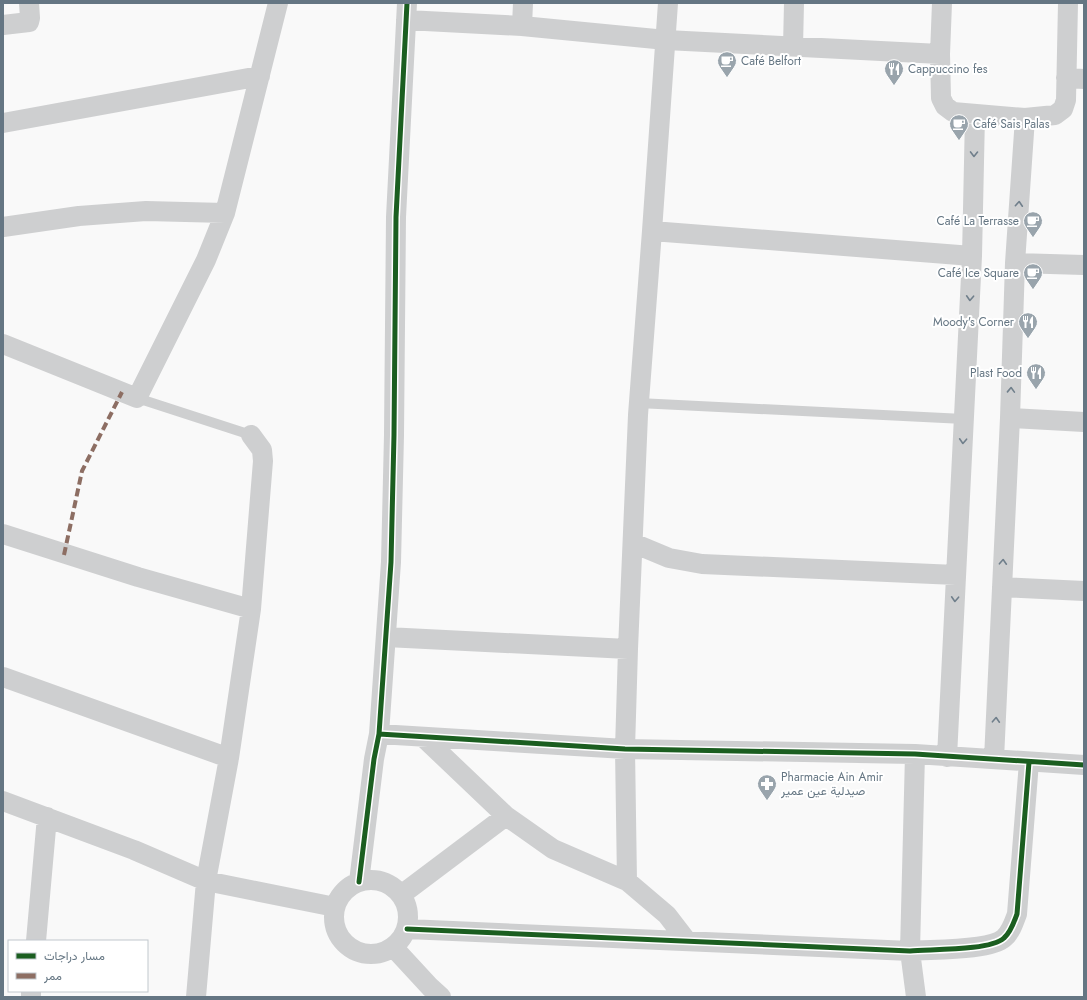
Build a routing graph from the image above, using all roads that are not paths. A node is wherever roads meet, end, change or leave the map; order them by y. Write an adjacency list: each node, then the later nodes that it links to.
1 (29, 3): 9 (street)
2 (278, 3): 14 (street)
3 (523, 3): 10 (street)
4 (668, 3): 11 (street)
5 (794, 3): 12 (street)
6 (942, 3): 13 (street)
7 (406, 12): 10 (street); 38 (street)
8 (1073, 15): 15 (street)
9 (3, 25)
10 (522, 26): 11 (street)
11 (666, 40): 12 (street); 21 (street)
12 (793, 47): 13 (street)
13 (940, 54): 16 (street)
14 (260, 76): 18 (street); 19 (street)
15 (1075, 79): 17 (street)
16 (975, 115): 17 (street); 22 (street, one-way to 22)
17 (1025, 118): 23 (street, one-way to 17)
18 (3, 123)
19 (225, 213): 20 (street); 26 (street)
20 (3, 227)
21 (652, 231): 22 (street); 27 (street)
22 (972, 256): 29 (street, one-way to 29)
23 (1015, 263): 24 (street); 28 (street, one-way to 23)
24 (1084, 265)
25 (3, 344): 26 (street)
26 (137, 398): 31 (lane)
27 (638, 403): 29 (lane); 33 (street)
28 (1010, 418): 30 (street); 35 (street, one-way to 28)
29 (964, 420): 34 (street, one-way to 34)
30 (1084, 422)
31 (251, 435): 37 (street)
32 (3, 535): 37 (street)
33 (633, 543): 34 (street); 39 (street)
34 (956, 575): 45 (street, one-way to 45)
35 (1002, 587): 36 (street); 47 (street, one-way to 35)
36 (1084, 591)
37 (251, 609): 46 (street)
38 (386, 637): 39 (street); 41 (street)
39 (628, 649): 43 (street)
40 (3, 677): 46 (street)
41 (379, 734): 42 (street); 55 (street)
42 (423, 737): 43 (street); 51 (street)
43 (625, 749): 44 (street); 54 (street)
44 (915, 754): 45 (street); 62 (street)
45 (947, 757): 47 (street)
46 (228, 758): 53 (street)
47 (994, 759): 48 (street)
48 (1029, 762): 49 (street); 62 (street)
49 (1084, 765)
50 (3, 801): 52 (street)
51 (506, 816): 54 (street); 56 (street)
52 (47, 817): 53 (street); 59 (street)
53 (206, 881): 57 (street); 63 (street)
54 (627, 881): 60 (street)
55 (358, 882): 56 (street); 57 (street)
56 (401, 895): 58 (street)
57 (335, 907): 61 (street)
58 (407, 928): 60 (street); 61 (street)
59 (36, 940)
60 (687, 941): 62 (street)
61 (394, 948): 64 (street)
62 (910, 951): 65 (street)
63 (196, 997)
64 (441, 997)
65 (916, 997)

